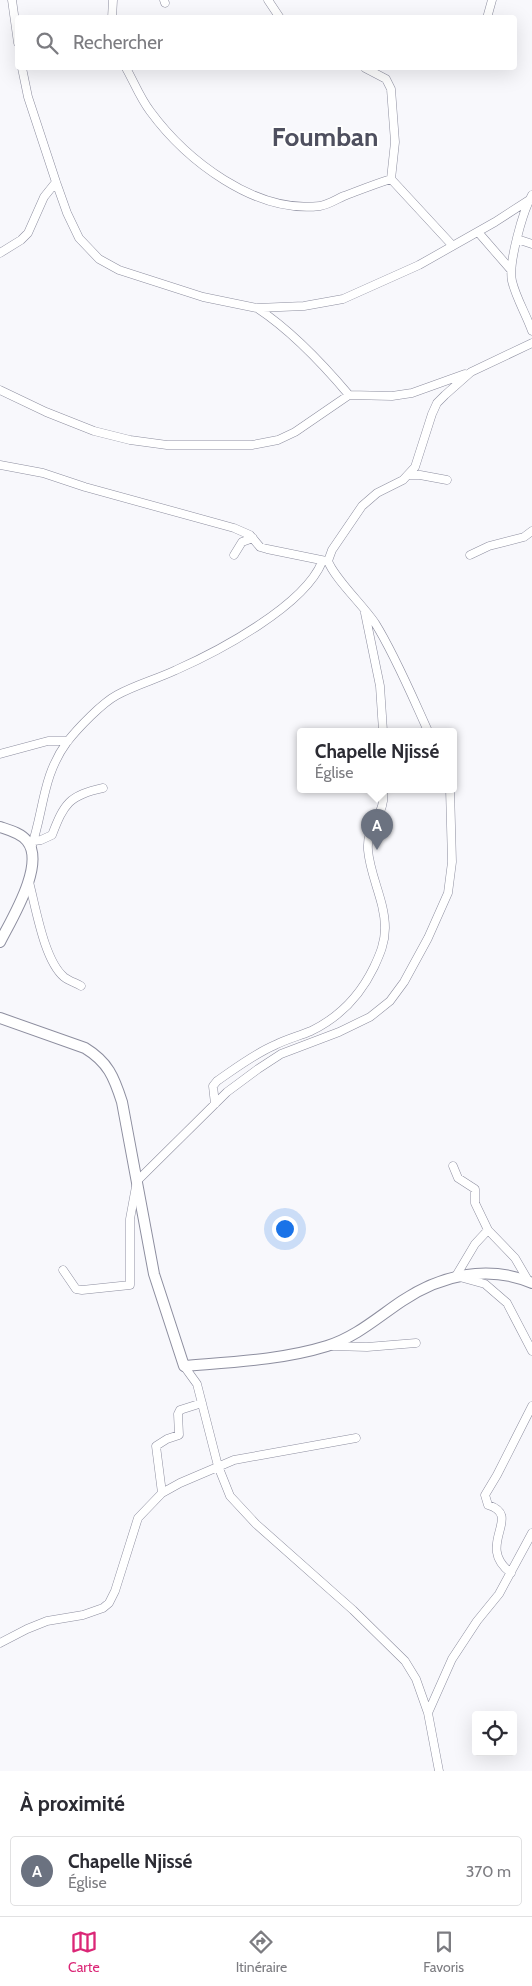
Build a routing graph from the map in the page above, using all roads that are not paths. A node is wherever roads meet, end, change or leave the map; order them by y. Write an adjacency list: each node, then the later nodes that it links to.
1 (12, 0): 8 (street)
2 (113, 0): 5 (street)
3 (268, 0): 6 (street)
4 (489, 2): 7 (street)
5 (112, 15)
6 (278, 15)
7 (487, 15)
8 (15, 22)
9 (22, 70): 13 (street)
10 (127, 70): 12 (street)
11 (369, 70): 12 (street)
12 (391, 178): 18 (street)
13 (56, 182): 19 (street); 21 (street)
14 (530, 198): 15 (street); 16 (street)
15 (478, 232): 18 (street); 20 (street)
16 (517, 239): 17 (street); 20 (street)
17 (532, 244)
18 (452, 245): 21 (street)
19 (0, 252)
20 (511, 270): 22 (street)
21 (257, 308): 27 (street)
22 (530, 322): 23 (street)
23 (532, 331)
24 (532, 343): 25 (street)
25 (470, 372): 27 (street); 29 (street)
26 (0, 390): 27 (street)
27 (349, 395)
28 (0, 465): 32 (street)
29 (409, 475): 30 (street); 35 (street)
30 (447, 480)
31 (532, 531): 34 (street)
32 (253, 538): 33 (street); 35 (street)
33 (234, 555)
34 (470, 555)
35 (325, 562): 36 (street); 39 (street)
36 (364, 607): 37 (street); 38 (street)
37 (383, 728)
38 (427, 728)
39 (68, 741): 40 (street); 45 (street)
40 (0, 754)
41 (103, 788): 45 (street)
42 (384, 793): 50 (street)
43 (450, 793): 50 (street)
44 (0, 827): 45 (main road)
45 (32, 845): 46 (main road)
46 (28, 882): 47 (main road); 48 (street)
47 (0, 942)
48 (82, 986)
49 (0, 1018): 52 (main road)
50 (215, 1104): 52 (street)
51 (453, 1166): 53 (street)
52 (138, 1181): 54 (street); 60 (main road)
53 (488, 1230): 55 (street); 56 (street)
54 (63, 1270)
55 (456, 1276): 56 (main road); 58 (main road); 59 (street)
56 (530, 1282)
57 (416, 1343): 58 (street)
58 (327, 1346): 60 (main road)
59 (532, 1351)
60 (184, 1366): 61 (street)
61 (202, 1403): 64 (street); 65 (street)
62 (532, 1406): 67 (street)
63 (356, 1438): 64 (street)
64 (218, 1466): 65 (street); 69 (street)
65 (162, 1493): 68 (street)
66 (532, 1533): 67 (street)
67 (511, 1573): 69 (street)
68 (0, 1643)
69 (428, 1713): 70 (street)
70 (439, 1771)

